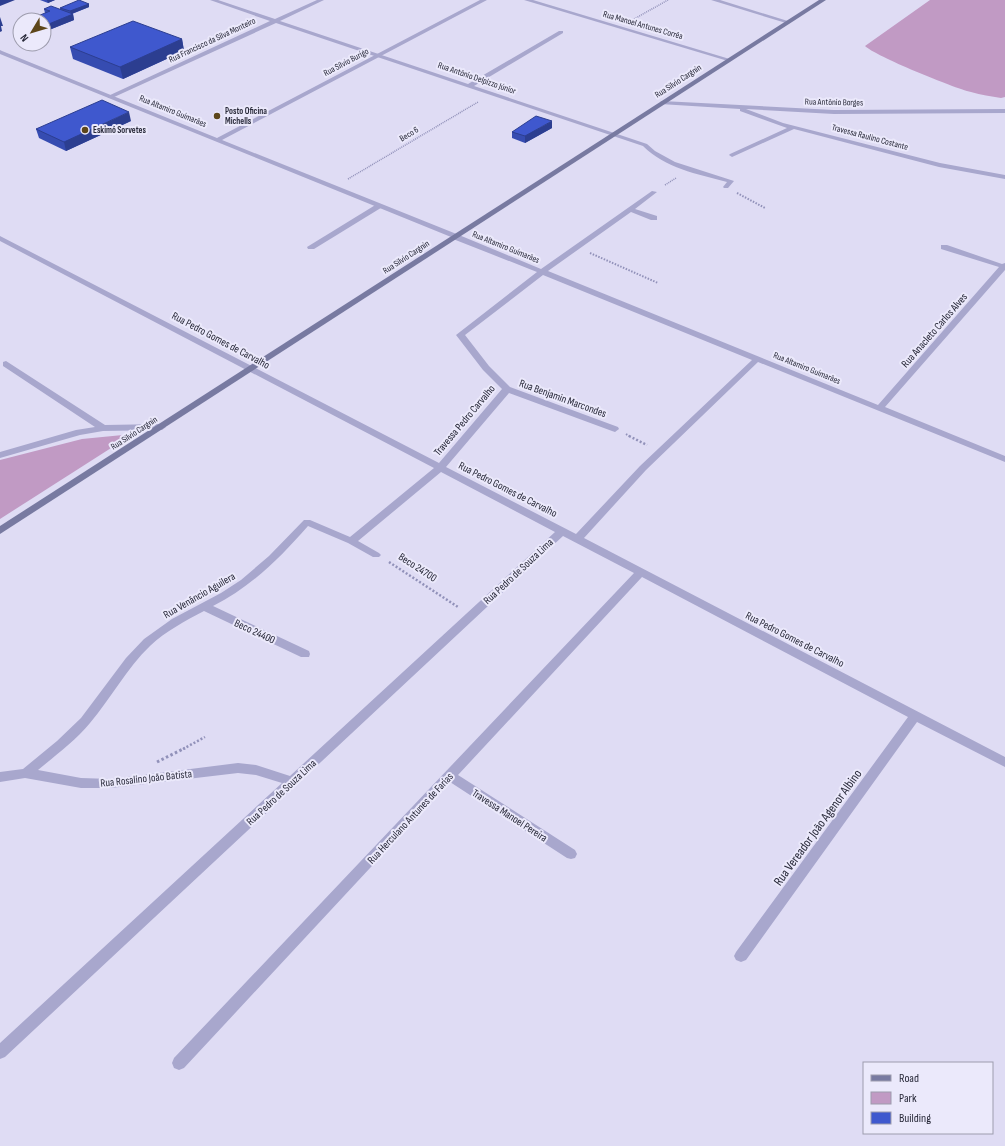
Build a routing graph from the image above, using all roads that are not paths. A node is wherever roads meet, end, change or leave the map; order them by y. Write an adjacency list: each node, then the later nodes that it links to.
1 (213, 0): 7 (street, Rua Antônio Delpizzo Júnior)
2 (321, 0): 7 (street, Rua Francisco da Silva Monteiro)
3 (484, 0): 11 (street, Rua Sílvio Burigo)
4 (527, 0): 12 (street, Rua Manoel Antunes Corrêa)
5 (714, 0): 8 (street)
6 (823, 0): 8 (main road, Rua Sílvio Cargnin)
7 (276, 21): 11 (street, Rua Antônio Delpizzo Júnior); 14 (street, Rua Francisco da Silva Monteiro)
8 (788, 22): 12 (main road, Rua Sílvio Cargnin)
9 (562, 32): 13 (street)
10 (0, 52): 14 (street, Rua Altamiro Guimarães)
11 (379, 55): 13 (street, Rua Antônio Delpizzo Júnior); 20 (street, Rua Sílvio Burigo)
12 (730, 60): 15 (main road, Rua Sílvio Cargnin)
13 (469, 86): 19 (street, Rua Antônio Delpizzo Júnior)
14 (110, 97): 20 (street, Rua Altamiro Guimarães)
15 (662, 103): 16 (street, Rua Antônio Borges); 19 (main road, Rua Sílvio Cargnin)
16 (733, 107): 17 (street, Rua Antônio Borges); 18 (street, Travessa Raulino Costante)
17 (1005, 111)
18 (794, 127): 21 (street); 22 (street, Travessa Raulino Costante)
19 (614, 134): 23 (street, Rua Antônio Delpizzo Júnior); 28 (main road, Rua Sílvio Cargnin)
20 (217, 140): 25 (street, Rua Altamiro Guimarães)
21 (732, 155)
22 (1005, 177)
23 (726, 187)
24 (654, 192): 26 (street)
25 (380, 206): 28 (street, Rua Altamiro Guimarães); 30 (street)
26 (630, 209): 27 (street); 33 (street)
27 (654, 218)
28 (456, 237): 33 (street, Rua Altamiro Guimarães); 36 (main road, Rua Sílvio Cargnin)
29 (0, 238): 36 (street, Rua Pedro Gomes de Carvalho)
30 (311, 247)
31 (944, 247): 32 (street)
32 (1005, 266): 38 (street, Rua Anacleto Carlos Alves)
33 (542, 272): 34 (street, Rua Altamiro Guimarães); 37 (street, Rua Benjamin Marcondes)
34 (757, 359): 38 (street, Rua Altamiro Guimarães); 47 (street)
35 (6, 364): 40 (street)
36 (251, 369): 39 (main road, Rua Sílvio Cargnin); 44 (street, Rua Pedro Gomes de Carvalho)
37 (507, 389): 41 (street, Rua Benjamin Marcondes); 44 (street, Travessa Pedro Carvalho)
38 (879, 409): 43 (street, Rua Altamiro Guimarães)
39 (162, 427): 40 (street); 45 (main road, Rua Sílvio Cargnin)
40 (103, 428): 42 (street)
41 (615, 429)
42 (0, 455)
43 (1005, 460)
44 (440, 468): 46 (street, Rua Pedro Gomes de Carvalho); 48 (street)
45 (0, 531)
46 (562, 531): 47 (street, Rua Pedro Gomes de Carvalho); 58 (street, Rua Pedro de Souza Lima)
47 (577, 539): 50 (street, Rua Pedro Gomes de Carvalho)
48 (351, 541): 49 (street); 51 (street, Rua Venâncio Aguilera)
49 (376, 555)
50 (642, 572): 53 (street, Rua Pedro Gomes de Carvalho); 56 (street, Rua Herculano Antunes de Farias)
51 (205, 607): 52 (street, Beco 24400); 55 (street, Rua Venâncio Aguilera)
52 (305, 654)
53 (916, 715): 54 (street, Rua Pedro Gomes de Carvalho); 60 (street, Rua Vereador João Agenor Albino)
54 (1005, 762)
55 (27, 772): 57 (street, Rua Rosalino João Batista); 58 (street, Rua Rosalino João Batista)
56 (450, 776): 59 (street, Travessa Manoel Pereira); 62 (street, Rua Herculano Antunes de Farias)
57 (0, 777)
58 (292, 782): 61 (street, Rua Pedro de Souza Lima)
59 (571, 854)
60 (741, 956)
61 (0, 1052)
62 (179, 1064)

